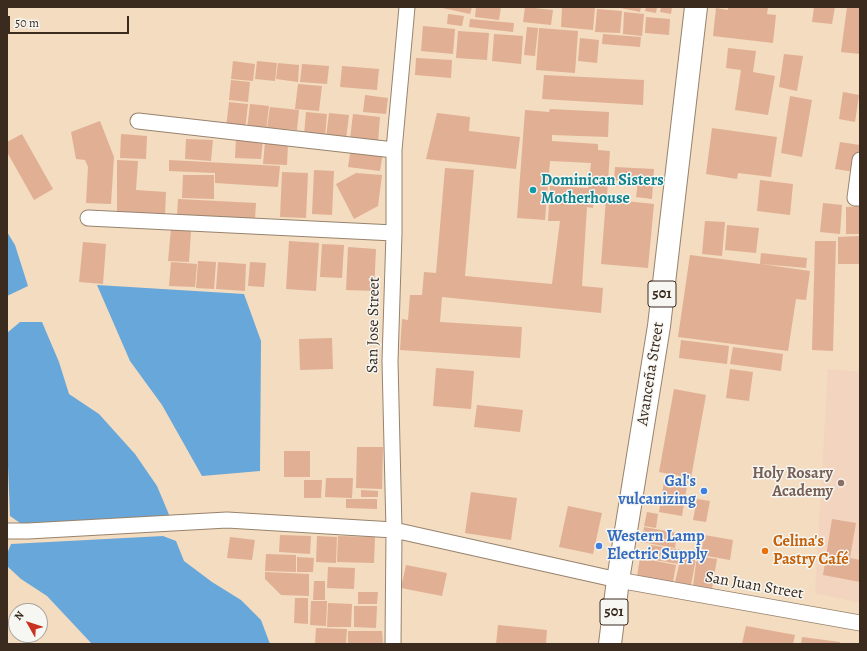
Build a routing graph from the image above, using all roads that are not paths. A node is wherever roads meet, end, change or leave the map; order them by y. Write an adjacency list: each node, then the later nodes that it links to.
1 (407, 7): 4 (street, San Jose Street)
2 (696, 7): 11 (main road, Avanceña Street / 501)
3 (138, 121): 4 (street)
4 (394, 150): 8 (street, San Jose Street)
5 (860, 160): 6 (street)
6 (860, 198)
7 (88, 218): 8 (street)
8 (394, 233): 9 (street, San Jose Street)
9 (394, 530): 10 (street, San Juan Street); 11 (street, San Juan Street); 13 (street, San Jose Street)
10 (7, 531)
11 (618, 580): 12 (street, San Juan Street); 14 (main road, Avanceña Street / 501)
12 (860, 624)
13 (393, 644)
14 (610, 644)

